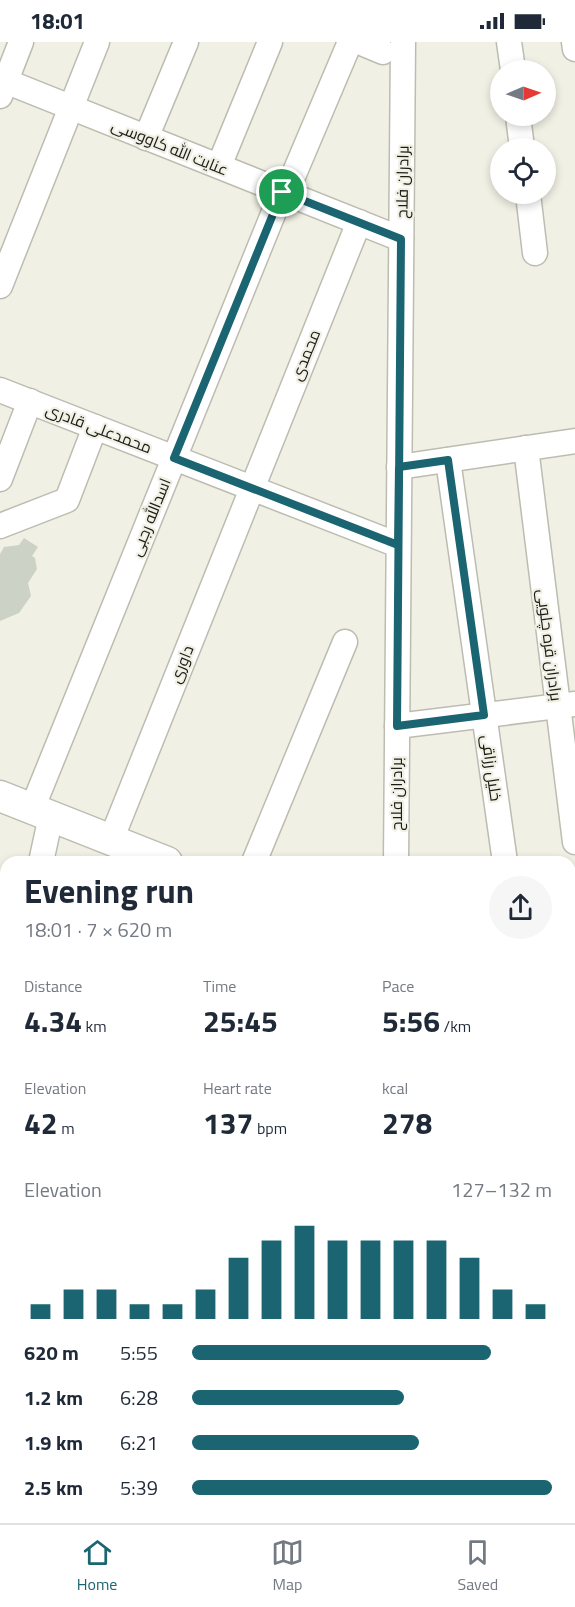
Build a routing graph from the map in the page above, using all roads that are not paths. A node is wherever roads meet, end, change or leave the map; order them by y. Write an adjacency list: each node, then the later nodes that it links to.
1 (21, 42): 12 (street)
2 (97, 42): 13 (street)
3 (186, 42): 14 (street)
4 (270, 42): 15 (street)
5 (350, 42): 16 (street, اسدالله رجبی)
6 (359, 42): 9 (street)
7 (509, 42): 11 (street)
8 (574, 42): 10 (street)
9 (393, 47): 19 (street, برادران فلاح)
10 (575, 49)
11 (512, 60)
12 (2, 86): 13 (street, عنایت‌ الله کاووسی)
13 (71, 108): 14 (street, عنایت‌ الله کاووسی); 21 (street)
14 (146, 138): 15 (street, عنایت‌ الله کاووسی)
15 (219, 166): 16 (street, عنایت‌ الله کاووسی)
16 (284, 193): 18 (street, عنایت‌ الله کاووسی); 27 (street, اسدالله رجبی)
17 (529, 204): 20 (street)
18 (359, 222): 19 (street, عنایت‌ الله کاووسی); 31 (street, محمدی)
19 (401, 239): 29 (street, برادران فلاح)
20 (535, 253)
21 (0, 286)
22 (0, 390): 23 (street, محمدعلی قادری)
23 (30, 401): 24 (street, محمدعلی قادری); 30 (street)
24 (95, 427): 27 (street, محمدعلی قادری); 32 (street)
25 (575, 441): 26 (street)
26 (526, 448): 28 (street); 35 (street, برادران قره چلویی)
27 (174, 458): 31 (street, محمدعلی قادری); 39 (street, اسدالله رجبی)
28 (448, 460): 29 (street); 36 (street, خلیل رزاقی)
29 (399, 467): 33 (street, برادران فلاح)
30 (0, 479)
31 (251, 488): 33 (street, محمدعلی قادری); 41 (street, داوری)
32 (0, 526)
33 (398, 545): 37 (street, برادران فلاح)
34 (345, 642): 44 (street)
35 (566, 705): 36 (street); 40 (street, برادران قره چلویی)
36 (484, 715): 37 (street); 46 (street, خلیل رزاقی)
37 (397, 726): 45 (street, برادران فلاح)
38 (0, 796): 39 (main road)
39 (41, 812): 41 (main road); 42 (street, اسدالله رجبی)
40 (575, 842)
41 (125, 851): 43 (main road)
42 (41, 856)
43 (144, 856)
44 (256, 856)
45 (396, 856)
46 (505, 856)

